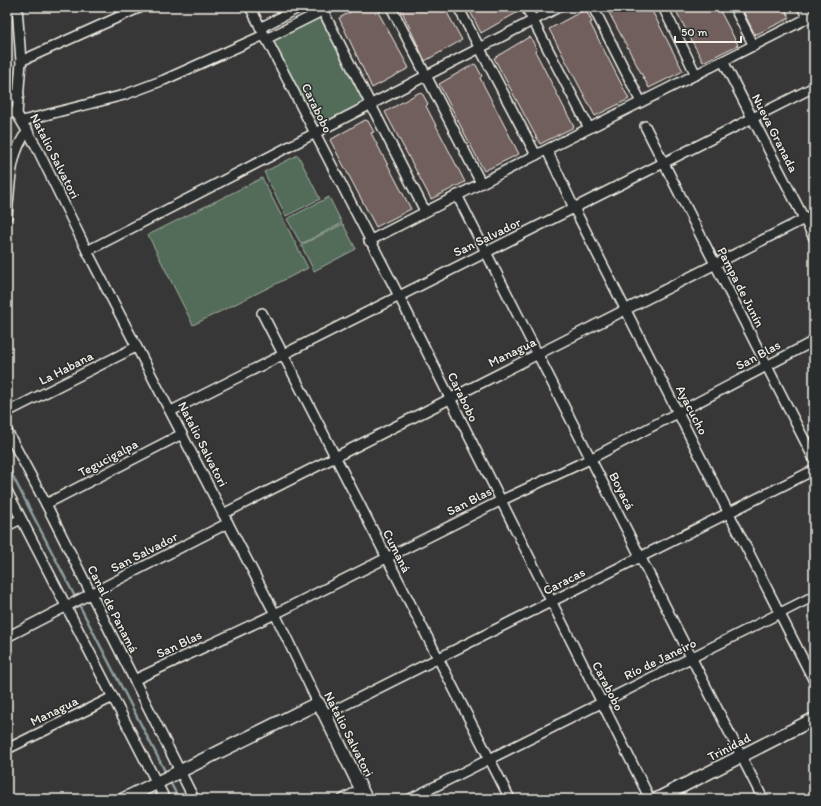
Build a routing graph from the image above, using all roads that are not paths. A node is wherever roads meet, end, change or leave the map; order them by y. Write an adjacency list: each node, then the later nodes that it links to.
1 (17, 7): 19 (street)
2 (141, 7): 19 (street)
3 (250, 7): 16 (street, Carabobo)
4 (300, 7): 16 (street)
5 (391, 7): 21 (street)
6 (458, 7): 18 (street)
7 (526, 7): 15 (street)
8 (559, 7): 15 (street)
9 (593, 7): 26 (street)
10 (663, 7): 22 (street)
11 (734, 7): 17 (street)
12 (802, 7): 14 (street)
13 (324, 8): 16 (street); 27 (street)
14 (812, 17): 17 (street)
15 (533, 21): 18 (street); 32 (street)
16 (263, 34): 29 (street); 34 (street, Carabobo)
17 (754, 46): 20 (street)
18 (480, 47): 21 (street); 36 (street)
19 (21, 61): 25 (street)
20 (723, 61): 22 (street); 30 (street, Nueva Granada)
21 (425, 75): 27 (street); 38 (street)
22 (696, 75): 26 (street)
23 (814, 87): 30 (street, San Salvador)
24 (8, 95): 25 (street)
25 (19, 95): 29 (street)
26 (641, 102): 32 (street)
27 (371, 104): 34 (street); 41 (street)
28 (7, 111): 29 (street, Natalio Salvatori)
29 (19, 117): 33 (street, Natalio Salvatori)
30 (753, 118): 37 (street, San Salvador); 44 (street, Nueva Granada)
31 (645, 126): 37 (street, Pampa de Junín)
32 (589, 128): 35 (street)
33 (28, 131): 43 (street); 47 (street, Natalio Salvatori)
34 (314, 132): 46 (street, Carabobo); 47 (street)
35 (547, 150): 36 (street); 40 (street, Ayacucho)
36 (536, 155): 38 (street)
37 (662, 163): 40 (street, San Salvador); 49 (street, Pampa de Junín)
38 (481, 183): 39 (street)
39 (457, 196): 41 (street); 48 (street, Boyacá)
40 (574, 208): 48 (street, San Salvador); 51 (street, Ayacucho)
41 (425, 211): 46 (street)
42 (814, 214): 44 (street, Managua)
43 (7, 216)
44 (804, 219): 45 (street, Nueva Granada); 49 (street, Managua)
45 (814, 238)
46 (370, 241): 50 (street, Carabobo)
47 (87, 251): 54 (street, Natalio Salvatori)
48 (486, 251): 50 (street, San Salvador); 55 (street, Boyacá)
49 (715, 264): 51 (street, Managua); 57 (street, Pampa de Junín)
50 (399, 296): 56 (street, San Salvador); 58 (street, Carabobo)
51 (626, 309): 55 (street, Managua); 61 (street, Ayacucho)
52 (262, 313): 56 (street, Cumaná)
53 (814, 341): 57 (street, San Blas)
54 (136, 347): 59 (street, Natalio Salvatori); 60 (street, La Habana)
55 (537, 354): 58 (street, Managua); 65 (street, Boyacá)
56 (285, 355): 59 (street, San Salvador); 64 (street, Cumaná)
57 (767, 366): 61 (street, San Blas); 66 (street, Pampa de Junín)
58 (449, 398): 64 (street, Managua); 69 (street, Carabobo)
59 (171, 411): 63 (street, Natalio Salvatori)
60 (7, 412)
61 (679, 412): 65 (street, San Blas); 71 (street, Ayacucho)
62 (7, 431): 70 (street, Canal de Panamá)
63 (182, 434): 70 (street, Tegucigalpa); 72 (street, Natalio Salvatori)
64 (335, 456): 72 (street, Managua); 77 (street, Cumaná)
65 (590, 459): 69 (street, San Blas); 76 (street, Boyacá)
66 (814, 459)
67 (814, 470): 71 (street, Caracas)
68 (7, 491): 73 (street)
69 (500, 501): 77 (street, San Blas); 80 (street, Carabobo)
70 (46, 504): 78 (street, Canal de Panamá)
71 (728, 512): 76 (street, Caracas); 82 (street, Ayacucho)
72 (223, 514): 74 (street, Natalio Salvatori)
73 (21, 519): 75 (street); 81 (street)
74 (228, 523): 78 (street, San Salvador); 83 (street, Natalio Salvatori)
75 (7, 526)
76 (641, 556): 80 (street, Caracas); 86 (street, Boyacá)
77 (386, 558): 83 (street, San Blas); 85 (street, Cumaná)
78 (90, 594): 81 (street, San Salvador); 87 (street, Canal de Panamá)
79 (814, 596): 82 (street, Río de Janeiro)
80 (551, 602): 85 (street, Caracas); 90 (street, Carabobo)
81 (68, 607): 84 (street, San Salvador); 89 (street)
82 (780, 612): 86 (street, Río de Janeiro); 88 (street, Ayacucho)
83 (275, 614): 87 (street, San Blas); 91 (street, Natalio Salvatori)
84 (7, 637)
85 (439, 658): 92 (street, Caracas); 96 (street, Cumaná)
86 (691, 658): 90 (street, Río de Janeiro); 95 (street, Boyacá)
87 (134, 680): 97 (street, Canal de Panamá)
88 (814, 682)
89 (113, 697): 94 (street, Managua); 98 (street)
90 (601, 702): 96 (street, Río de Janeiro); 106 (street, Carabobo)
91 (318, 703): 92 (street, Natalio Salvatori); 97 (street)
92 (325, 715): 99 (street, Natalio Salvatori)
93 (814, 719): 95 (street, Trinidad)
94 (7, 749)
95 (741, 757): 107 (street, Trinidad); 108 (street, Boyacá)
96 (491, 760): 104 (street, Río de Janeiro); 105 (street, Cumaná)
97 (177, 773): 98 (street); 102 (street, Canal de Panamá)
98 (159, 782): 100 (street); 101 (street)
99 (364, 794): 103 (street)
100 (124, 799)
101 (165, 799)
102 (194, 799)
103 (343, 799)
104 (410, 799)
105 (510, 799)
106 (650, 799)
107 (657, 799)
108 (763, 799)

